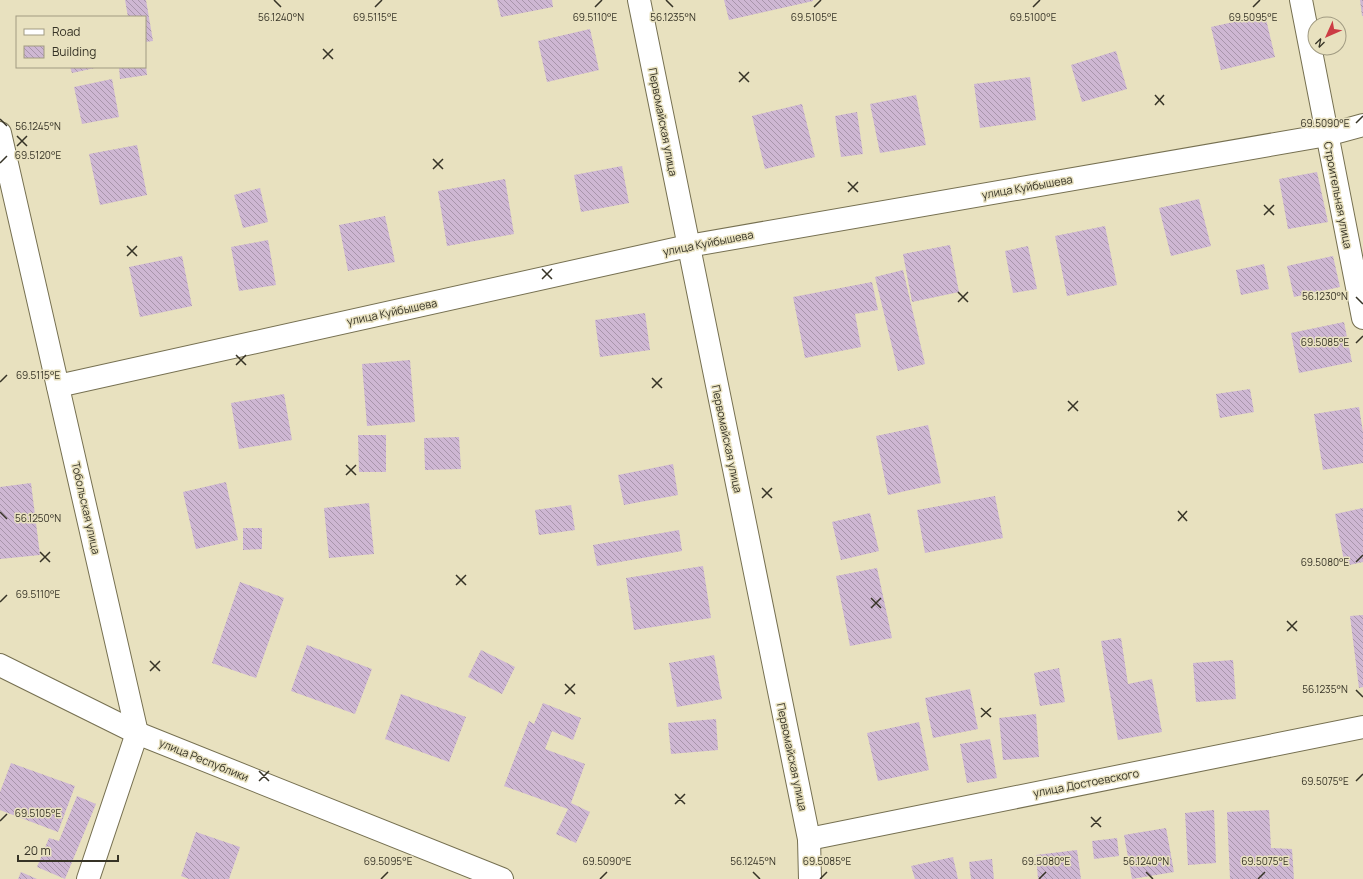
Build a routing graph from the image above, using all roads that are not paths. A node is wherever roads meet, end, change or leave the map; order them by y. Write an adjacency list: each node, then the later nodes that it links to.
1 (639, 0): 6 (street, Первомайская улица)
2 (1301, 0): 5 (street, Строительная улица)
3 (1363, 125): 5 (street, улица Куйбышева)
4 (0, 133): 8 (street, Тобольская улица)
5 (1327, 135): 6 (street, улица Куйбышева); 7 (street, Строительная улица)
6 (688, 246): 8 (street, улица Куйбышева); 12 (street, Первомайская улица)
7 (1363, 318)
8 (58, 386): 11 (street, Тобольская улица)
9 (0, 665): 11 (street, улица Республики)
10 (1363, 727): 12 (street, улица Достоевского)
11 (137, 733): 13 (street); 14 (street, улица Республики)
12 (809, 839): 15 (street, Первомайская улица)
13 (88, 879)
14 (502, 879)
15 (810, 879)

